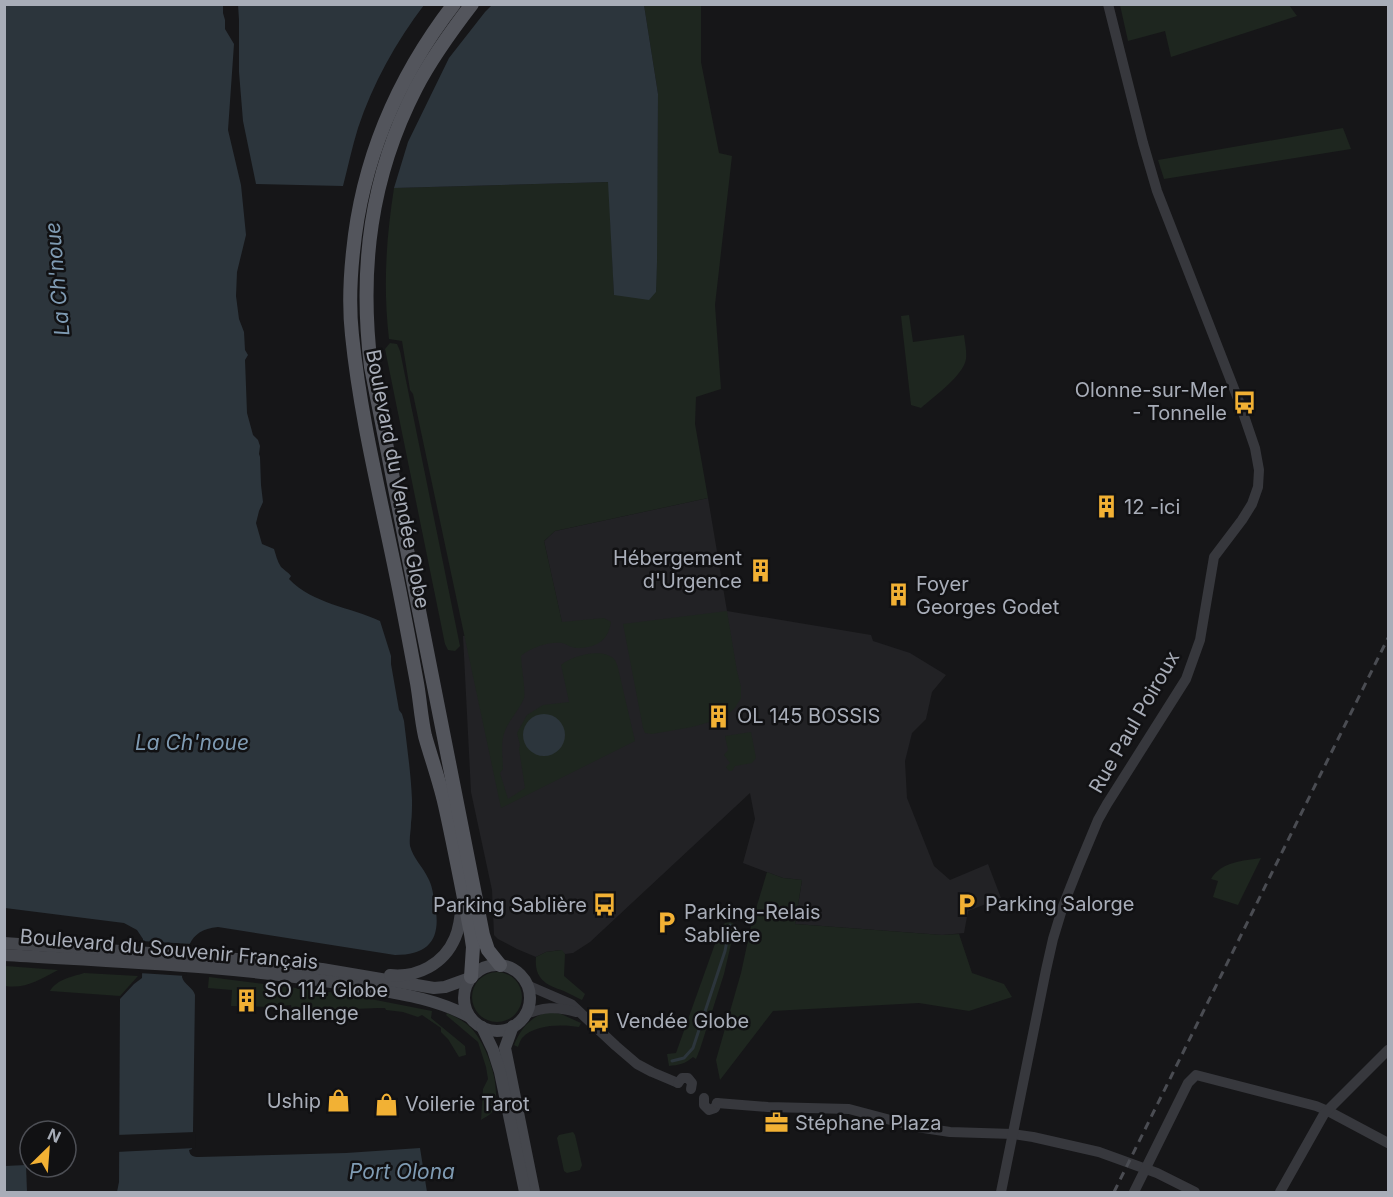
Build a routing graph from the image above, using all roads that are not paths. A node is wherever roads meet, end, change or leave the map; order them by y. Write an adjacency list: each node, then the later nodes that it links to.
1 (454, 4): 4 (main road, Boulevard du Vendée Globe)
2 (472, 4): 9 (main road, Boulevard du Vendée Globe)
3 (1108, 4): 20 (street, Rue Paul Poiroux)
4 (463, 895): 10 (main road); 11 (main road, Boulevard du Vendée Globe)
5 (4, 943): 7 (main road, Boulevard du Souvenir Français)
6 (4, 955): 7 (main road, Boulevard du Souvenir Français)
7 (128, 957): 8 (main road, Boulevard du Souvenir Français)
8 (205, 962): 10 (main road, Boulevard du Souvenir Français); 15 (main road, Boulevard du Souvenir Français)
9 (500, 965): 11 (main road); 12 (main road)
10 (363, 975): 11 (main road, Boulevard du Souvenir Français)
11 (471, 977): 15 (main road)
12 (527, 986): 13 (street); 14 (main road)
13 (582, 1014): 14 (street); 20 (street)
14 (524, 1016): 16 (main road)
15 (470, 1017): 17 (main road)
16 (513, 1026): 17 (main road); 24 (main road)
17 (482, 1027): 23 (main road)
18 (1389, 1050): 19 (street)
19 (1328, 1111): 21 (street); 22 (street); 28 (street)
20 (1013, 1134): 22 (street); 25 (street, Rue Paul Poiroux)
21 (1389, 1143)
22 (1146, 1168): 26 (street); 27 (street)
23 (525, 1192)
24 (534, 1192)
25 (1001, 1192)
26 (1134, 1192)
27 (1195, 1192)
28 (1280, 1192)

